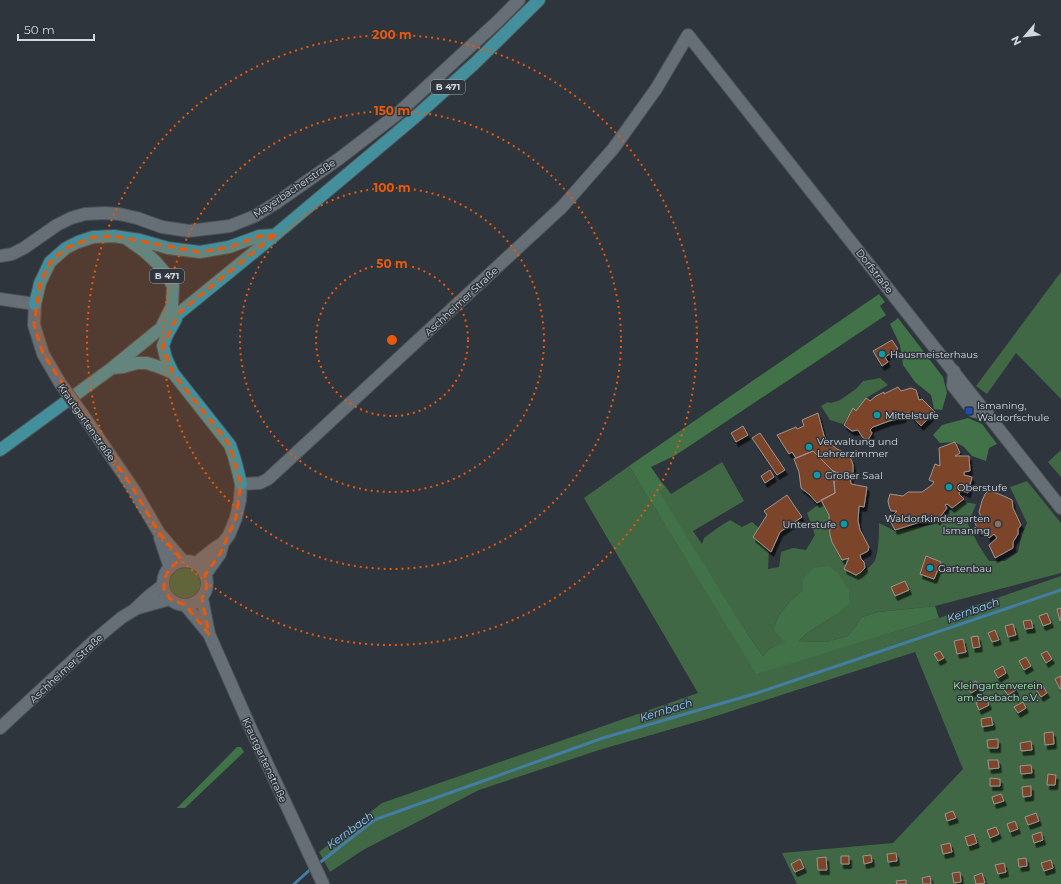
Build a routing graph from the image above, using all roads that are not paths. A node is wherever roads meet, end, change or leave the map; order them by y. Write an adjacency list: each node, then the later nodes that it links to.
1 (519, 0): 6 (street, Mayerbacherstraße)
2 (539, 0): 4 (main road, B 471)
3 (688, 34): 14 (street, Aschheimer Straße); 15 (street, Dorfstraße)
4 (276, 235): 5 (main road); 9 (main road, B 471)
5 (126, 238): 8 (main road); 10 (main road, B 471)
6 (0, 256)
7 (0, 299): 8 (street)
8 (35, 304): 16 (street, Krautgartenstraße, bridge)
9 (179, 313): 10 (main road, B 471); 12 (main road, B 471)
10 (161, 328): 11 (main road, B 471)
11 (112, 368): 12 (main road, B 471); 13 (main road, B 471)
12 (174, 373): 14 (main road)
13 (0, 450)
14 (241, 484): 17 (street)
15 (1061, 508)
16 (159, 533): 18 (street, Krautgartenstraße); 19 (street, Krautgartenstraße)
17 (223, 543): 18 (street); 20 (street)
18 (189, 562): 19 (street); 20 (street)
19 (170, 568): 21 (street, Aschheimer Straße)
20 (205, 575): 22 (street)
21 (163, 585): 23 (street); 25 (street, Aschheimer Straße)
22 (202, 598): 24 (street); 26 (street, Krautgartenstraße)
23 (170, 599): 24 (street); 25 (street, Aschheimer Straße)
24 (185, 605): 26 (street, Krautgartenstraße)
25 (134, 610): 27 (street, Aschheimer Straße)
26 (209, 634): 28 (street, Krautgartenstraße)
27 (0, 728)
28 (321, 880)

